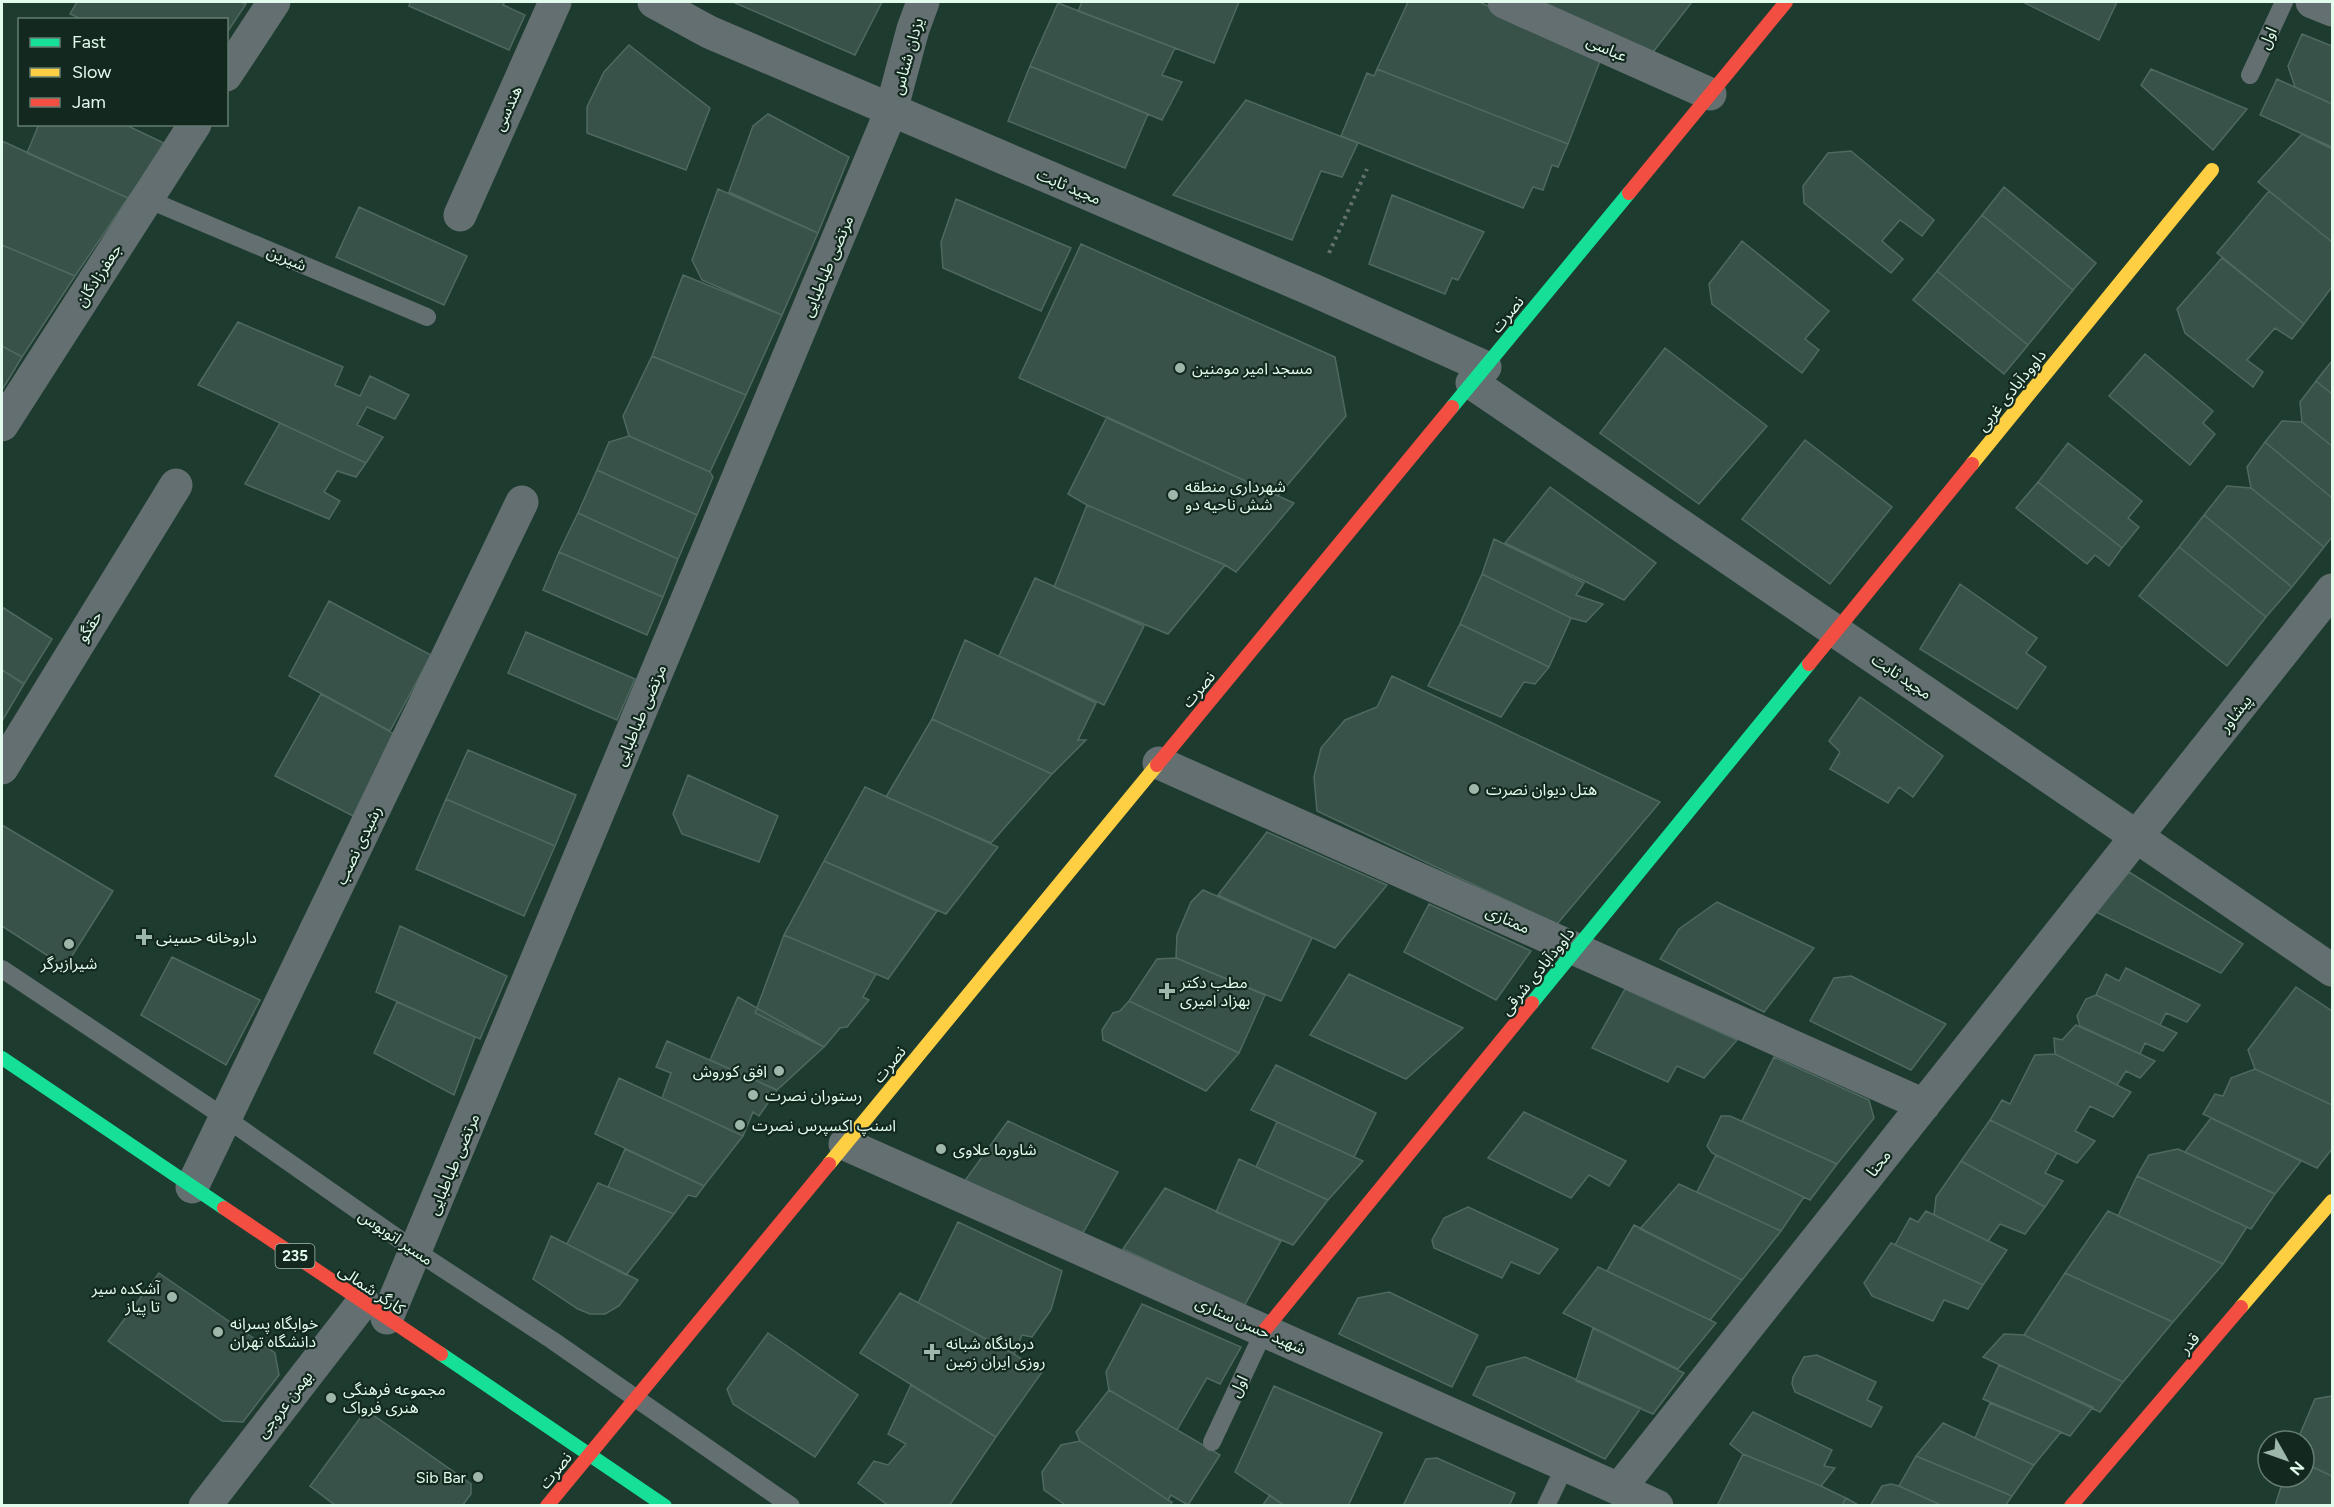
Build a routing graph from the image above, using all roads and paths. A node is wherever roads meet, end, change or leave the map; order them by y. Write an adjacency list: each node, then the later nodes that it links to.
1 (274, 2): 10 (street)
2 (555, 2): 18 (street, هندسی)
3 (654, 2): 13 (street, مجید ثابت)
4 (923, 2): 13 (street, یزدان شناس)
5 (1504, 2): 12 (street, عباسی)
6 (1786, 2): 12 (main road, نصرت)
7 (2284, 2): 11 (lane, اول)
8 (2312, 2): 9 (street)
9 (2332, 10)
10 (228, 72)
11 (2250, 75)
12 (1710, 94): 21 (main road, نصرت)
13 (891, 111): 19 (street, مجید ثابت); 39 (street, مرتضی طباطبایی)
14 (194, 126): 17 (street, جعفرزادگان)
15 (1367, 169): 19 (path)
16 (2212, 170): 26 (main road, داوودآبادی غربی)
17 (147, 199): 20 (lane, شیرین); 22 (street, جعفرزادگان)
18 (460, 215)
19 (1313, 290): 21 (street, مجید ثابت)
20 (427, 317)
21 (1479, 375): 26 (street, مجید ثابت); 27 (main road, نصرت)
22 (2, 425)
23 (176, 484): 28 (street, حقگو)
24 (522, 502): 35 (street, رشیدی نصب)
25 (2332, 590): 29 (street, پیشاور)
26 (1836, 631): 29 (street, مجید ثابت); 30 (main road, داوودآبادی شرقی)
27 (1159, 763): 30 (street, ممتازی); 36 (main road, نصرت)
28 (2, 768)
29 (2137, 836): 32 (street, مجید ثابت); 34 (street, محنا)
30 (1576, 950): 34 (street, ممتازی); 41 (main road, داوودآبادی شرقی)
31 (2, 969): 35 (lane, مسیر اتوبوس)
32 (2332, 970)
33 (6, 1070): 37 (main road, کارگر شمالی / 235)
34 (1924, 1105): 46 (street, محنا)
35 (226, 1119): 37 (street, رشیدی نصب); 39 (lane, مسیر اتوبوس)
36 (845, 1144): 41 (street, شهید حسن ستاری); 42 (main road, نصرت)
37 (192, 1187): 40 (main road, کارگر شمالی / 235)
38 (2330, 1207): 53 (main road, قدر)
39 (416, 1251): 40 (street, مرتضی طباطبایی); 42 (lane, مسیر اتوبوس)
40 (375, 1310): 44 (main road, کارگر شمالی / 235); 47 (street, بهمن عروجی)
41 (1264, 1331): 43 (lane, اول); 45 (street, شهید حسن ستاری)
42 (636, 1398): 44 (main road, نصرت); 50 (lane, مسیر اتوبوس)
43 (1212, 1442)
44 (589, 1455): 48 (main road, نصرت); 49 (main road, کارگر شمالی / 235)
45 (1566, 1464): 46 (street, شهید حسن ستاری); 51 (lane)
46 (1619, 1488): 52 (street, شهید حسن ستاری)
47 (205, 1506)
48 (547, 1506)
49 (665, 1506)
50 (791, 1506)
51 (1546, 1506)
52 (1658, 1506)
53 (2071, 1506)

